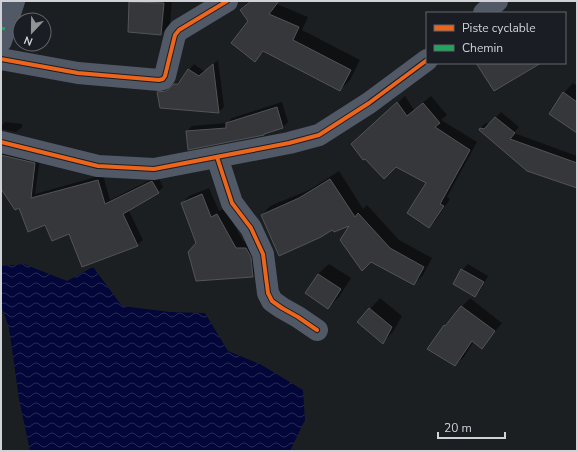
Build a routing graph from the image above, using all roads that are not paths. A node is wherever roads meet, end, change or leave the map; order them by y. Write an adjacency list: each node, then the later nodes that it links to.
1 (14, 1): 5 (street)
2 (226, 1): 6 (street)
3 (497, 1): 4 (street)
4 (485, 12)
5 (1, 41)
6 (1, 59)
7 (426, 61): 9 (street)
8 (1, 142): 9 (street)
9 (217, 157): 10 (street)
10 (317, 330)

